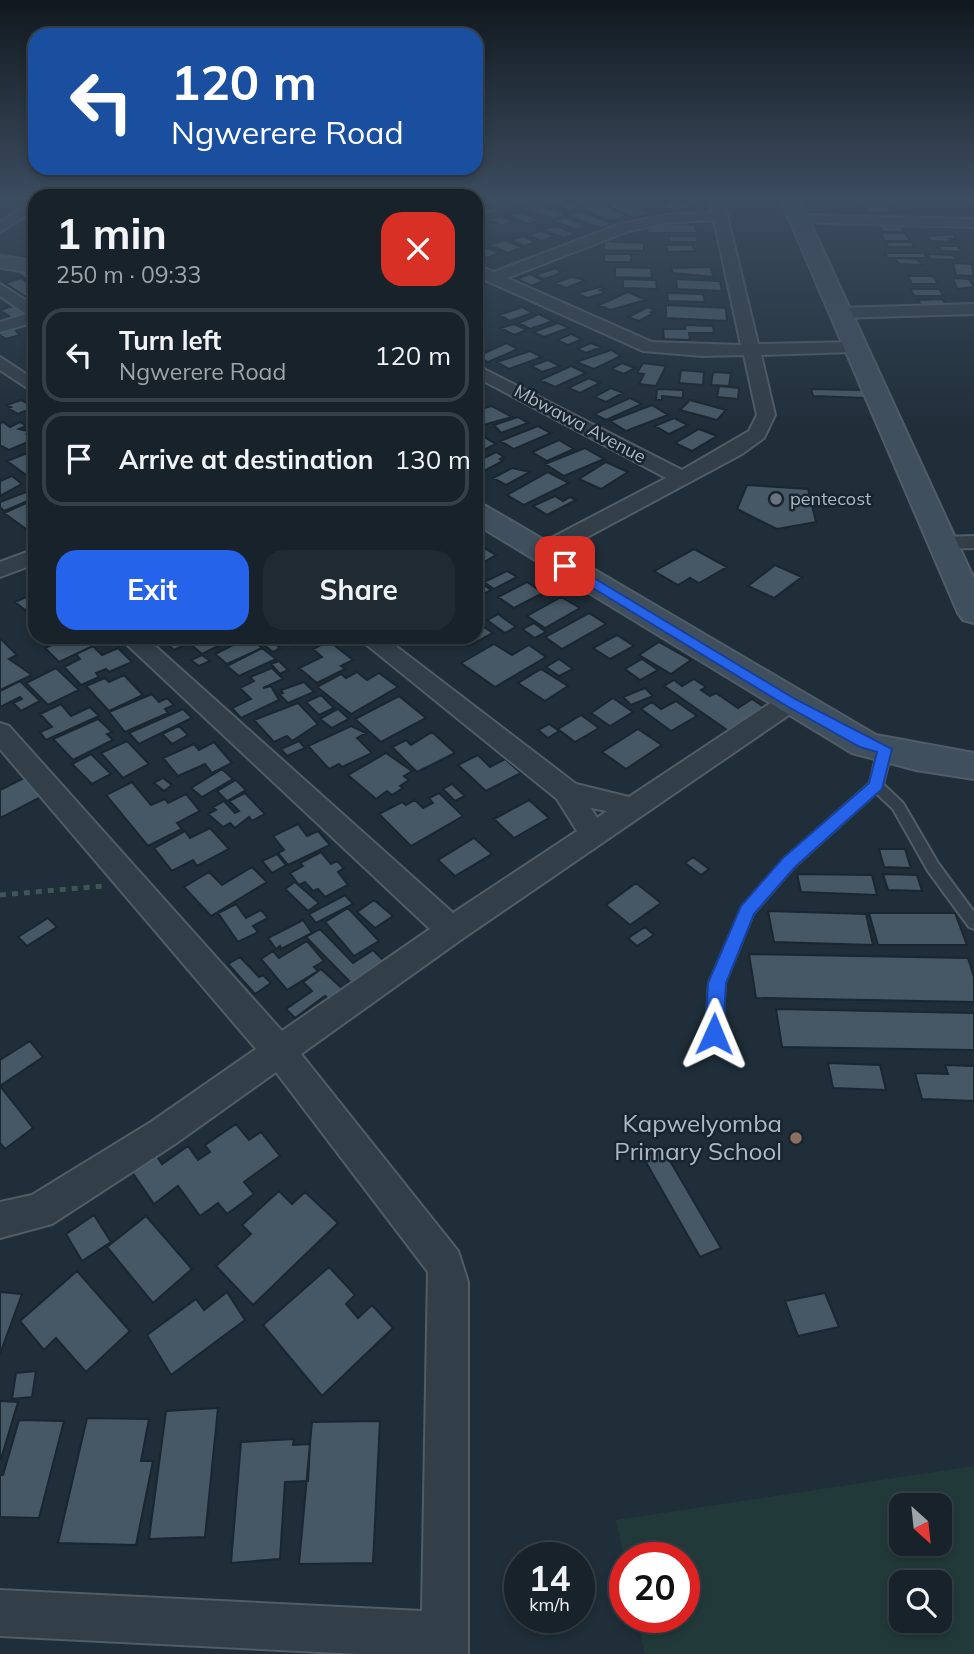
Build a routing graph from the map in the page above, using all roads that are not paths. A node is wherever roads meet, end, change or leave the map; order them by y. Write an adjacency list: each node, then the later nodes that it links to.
1 (487, 275): 5 (street)
2 (500, 275): 5 (street)
3 (734, 275): 13 (street)
4 (822, 275): 9 (street)
5 (493, 278): 13 (street)
6 (0, 289): 8 (street)
7 (974, 309): 9 (street)
8 (28, 310)
9 (838, 313): 12 (street)
10 (28, 317): 11 (street)
11 (0, 327)
12 (853, 347): 13 (street); 20 (street)
13 (752, 348): 17 (street)
14 (1, 365): 16 (street)
15 (483, 374): 17 (street, Mbwawa Avenue)
16 (28, 383)
17 (683, 479): 21 (street)
18 (483, 516): 21 (street)
19 (974, 542): 20 (street)
20 (942, 543): 24 (street)
21 (542, 552): 27 (street)
22 (28, 559): 23 (street)
23 (0, 570)
24 (974, 612)
25 (139, 644): 36 (street)
26 (378, 644): 32 (street)
27 (790, 702): 29 (street); 33 (street)
28 (0, 732): 38 (street)
29 (885, 749): 30 (street); 31 (lane)
30 (974, 766)
31 (876, 785): 35 (lane); 37 (lane)
32 (567, 792): 33 (street); 34 (street)
33 (633, 808): 34 (street)
34 (594, 835): 36 (street)
35 (974, 923)
36 (451, 930): 38 (street)
37 (714, 1034)
38 (279, 1051): 39 (street); 41 (street)
39 (0, 1220)
40 (0, 1612): 41 (street)
41 (445, 1645)

